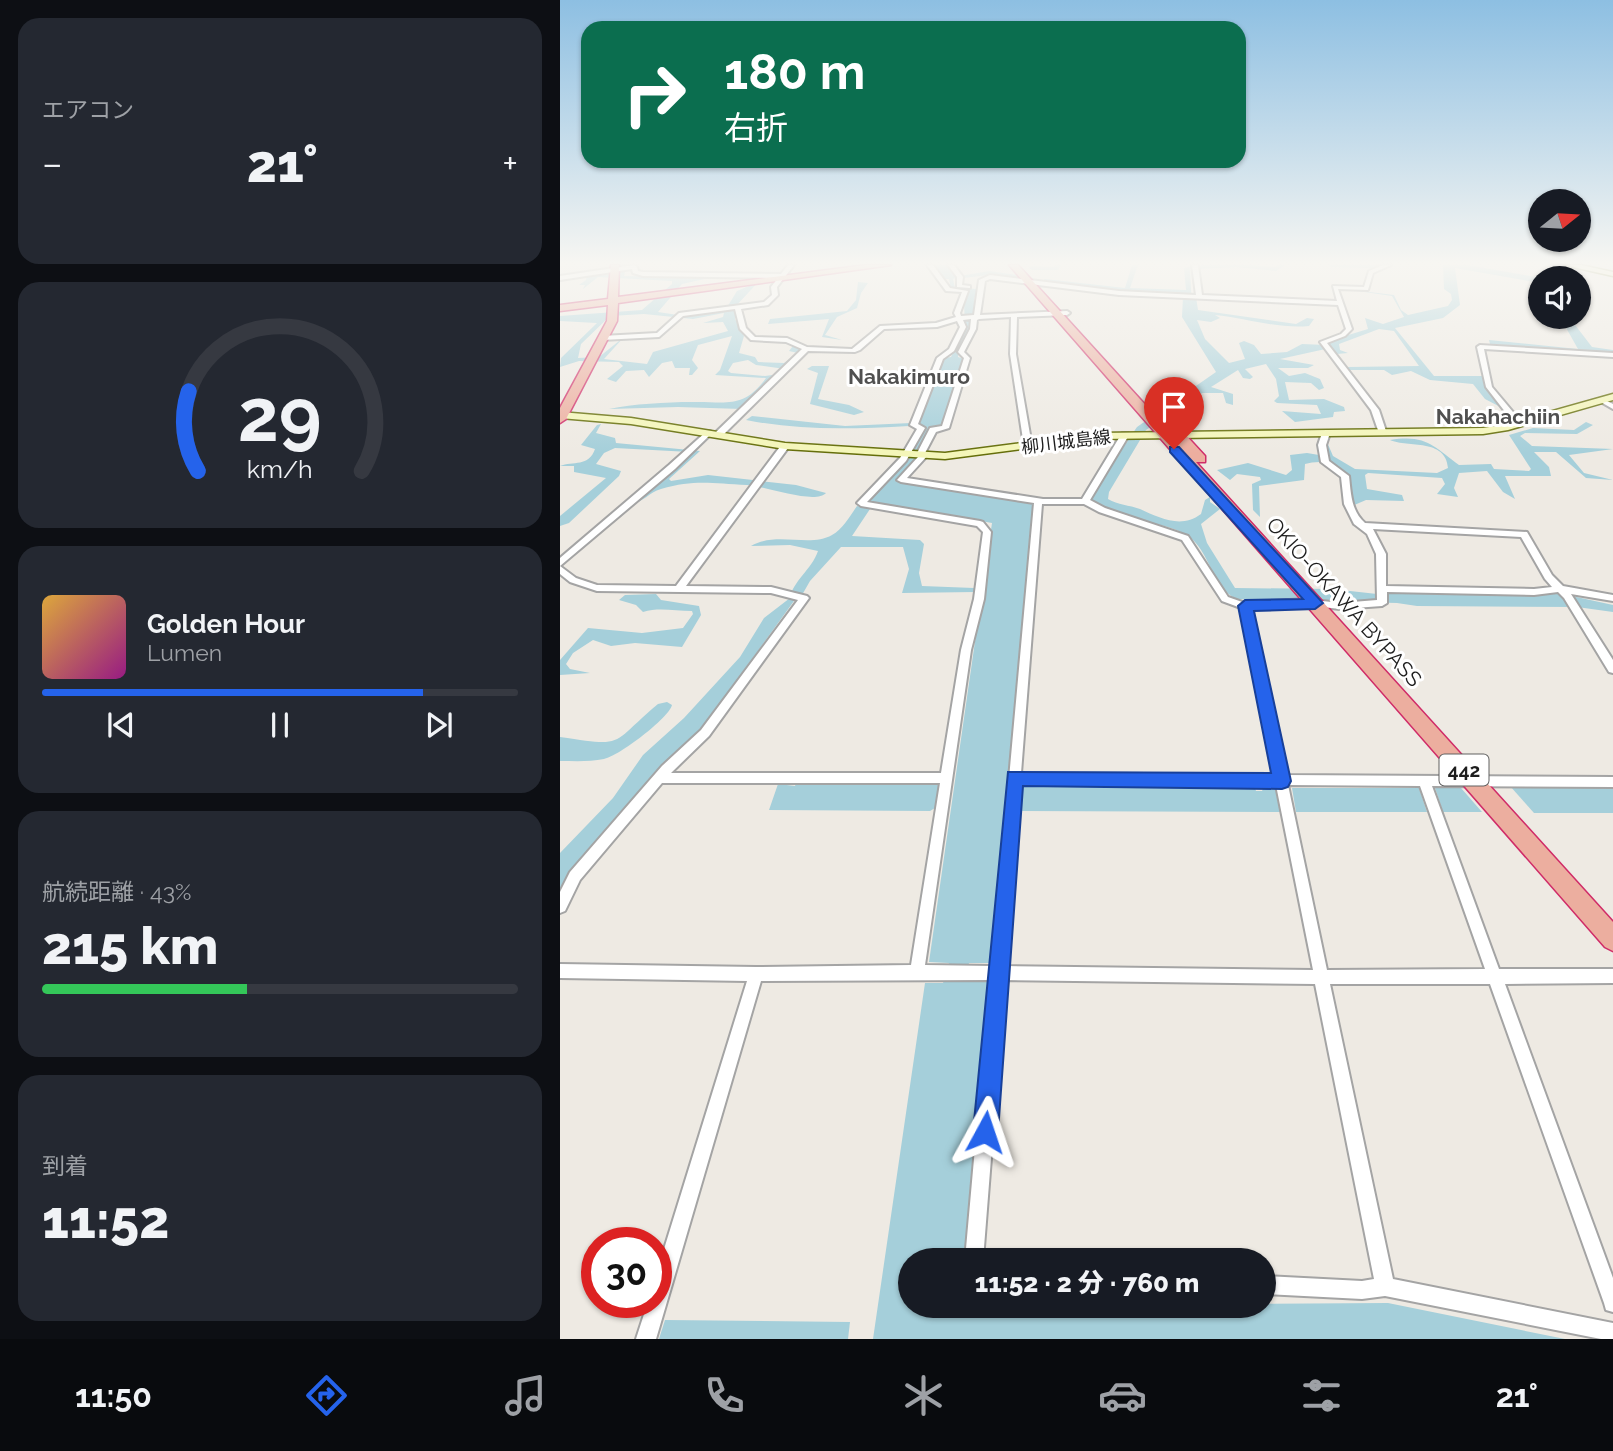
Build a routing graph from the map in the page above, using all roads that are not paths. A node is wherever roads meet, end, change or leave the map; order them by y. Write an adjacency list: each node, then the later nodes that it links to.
1 (607, 327): 10 (highway)
2 (667, 327): 10 (street)
3 (742, 327): 11 (street)
4 (880, 327): 11 (street)
5 (963, 327): 25 (street)
6 (973, 327): 25 (street)
7 (1014, 327): 24 (street)
8 (1073, 327): 16 (highway, OKIO-OKAWA BYPASS / 442)
9 (1347, 327): 18 (street)
10 (602, 338): 15 (highway)
11 (807, 349): 20 (street)
12 (1613, 355): 17 (street)
13 (1607, 399): 14 (street); 17 (main road)
14 (1613, 407)
15 (561, 416): 20 (main road, 柳川城島線)
16 (1155, 424): 21 (main road, 柳川城島線); 22 (highway, OKIO-OKAWA BYPASS / 442); 26 (highway, OKIO-OKAWA BYPASS / 442)
17 (1519, 424): 18 (main road)
18 (1381, 431): 19 (main road)
19 (1326, 433): 22 (main road); 29 (street)
20 (713, 434): 23 (main road, 柳川城島線); 30 (street)
21 (1127, 435): 24 (main road, 柳川城島線); 27 (street)
22 (1178, 435): 26 (highway, OKIO-OKAWA BYPASS / 442)
23 (785, 446): 25 (main road, 柳川城島線); 32 (street)
24 (1028, 446): 25 (main road, 柳川城島線)
25 (914, 455): 28 (street); 40 (street)
26 (1204, 473): 35 (highway, OKIO-OKAWA BYPASS / 442)
27 (1085, 501): 28 (street); 37 (street)
28 (1038, 502): 41 (street)
29 (1364, 526): 33 (street); 34 (street)
30 (560, 563)
31 (560, 569): 32 (street)
32 (679, 589): 39 (street)
33 (1382, 590): 34 (street); 35 (street)
34 (1566, 597): 36 (street); 38 (street)
35 (1316, 598): 37 (street); 44 (highway, OKIO-OKAWA BYPASS / 442)
36 (1613, 598)
37 (1245, 606): 42 (street)
38 (1613, 669)
39 (660, 778): 40 (street); 46 (street)
40 (946, 778): 50 (street)
41 (1014, 778): 42 (street); 51 (street)
42 (1282, 781): 43 (street); 55 (street)
43 (1424, 781): 44 (street); 53 (street)
44 (1480, 782): 45 (street); 47 (highway, OKIO-OKAWA BYPASS / 442); 48 (highway, OKIO-OKAWA BYPASS / 442)
45 (1613, 782)
46 (560, 906)
47 (1613, 922)
48 (1613, 939)
49 (560, 971): 52 (street)
50 (922, 972): 51 (street); 52 (street)
51 (995, 973): 55 (street); 56 (street)
52 (756, 974): 61 (street)
53 (1494, 976): 54 (street); 55 (street); 59 (street)
54 (1613, 976)
55 (1321, 977): 58 (street)
56 (975, 1248)
57 (1276, 1285): 58 (street)
58 (1385, 1287): 60 (street)
59 (1613, 1303)
60 (1613, 1332)
61 (646, 1339)

